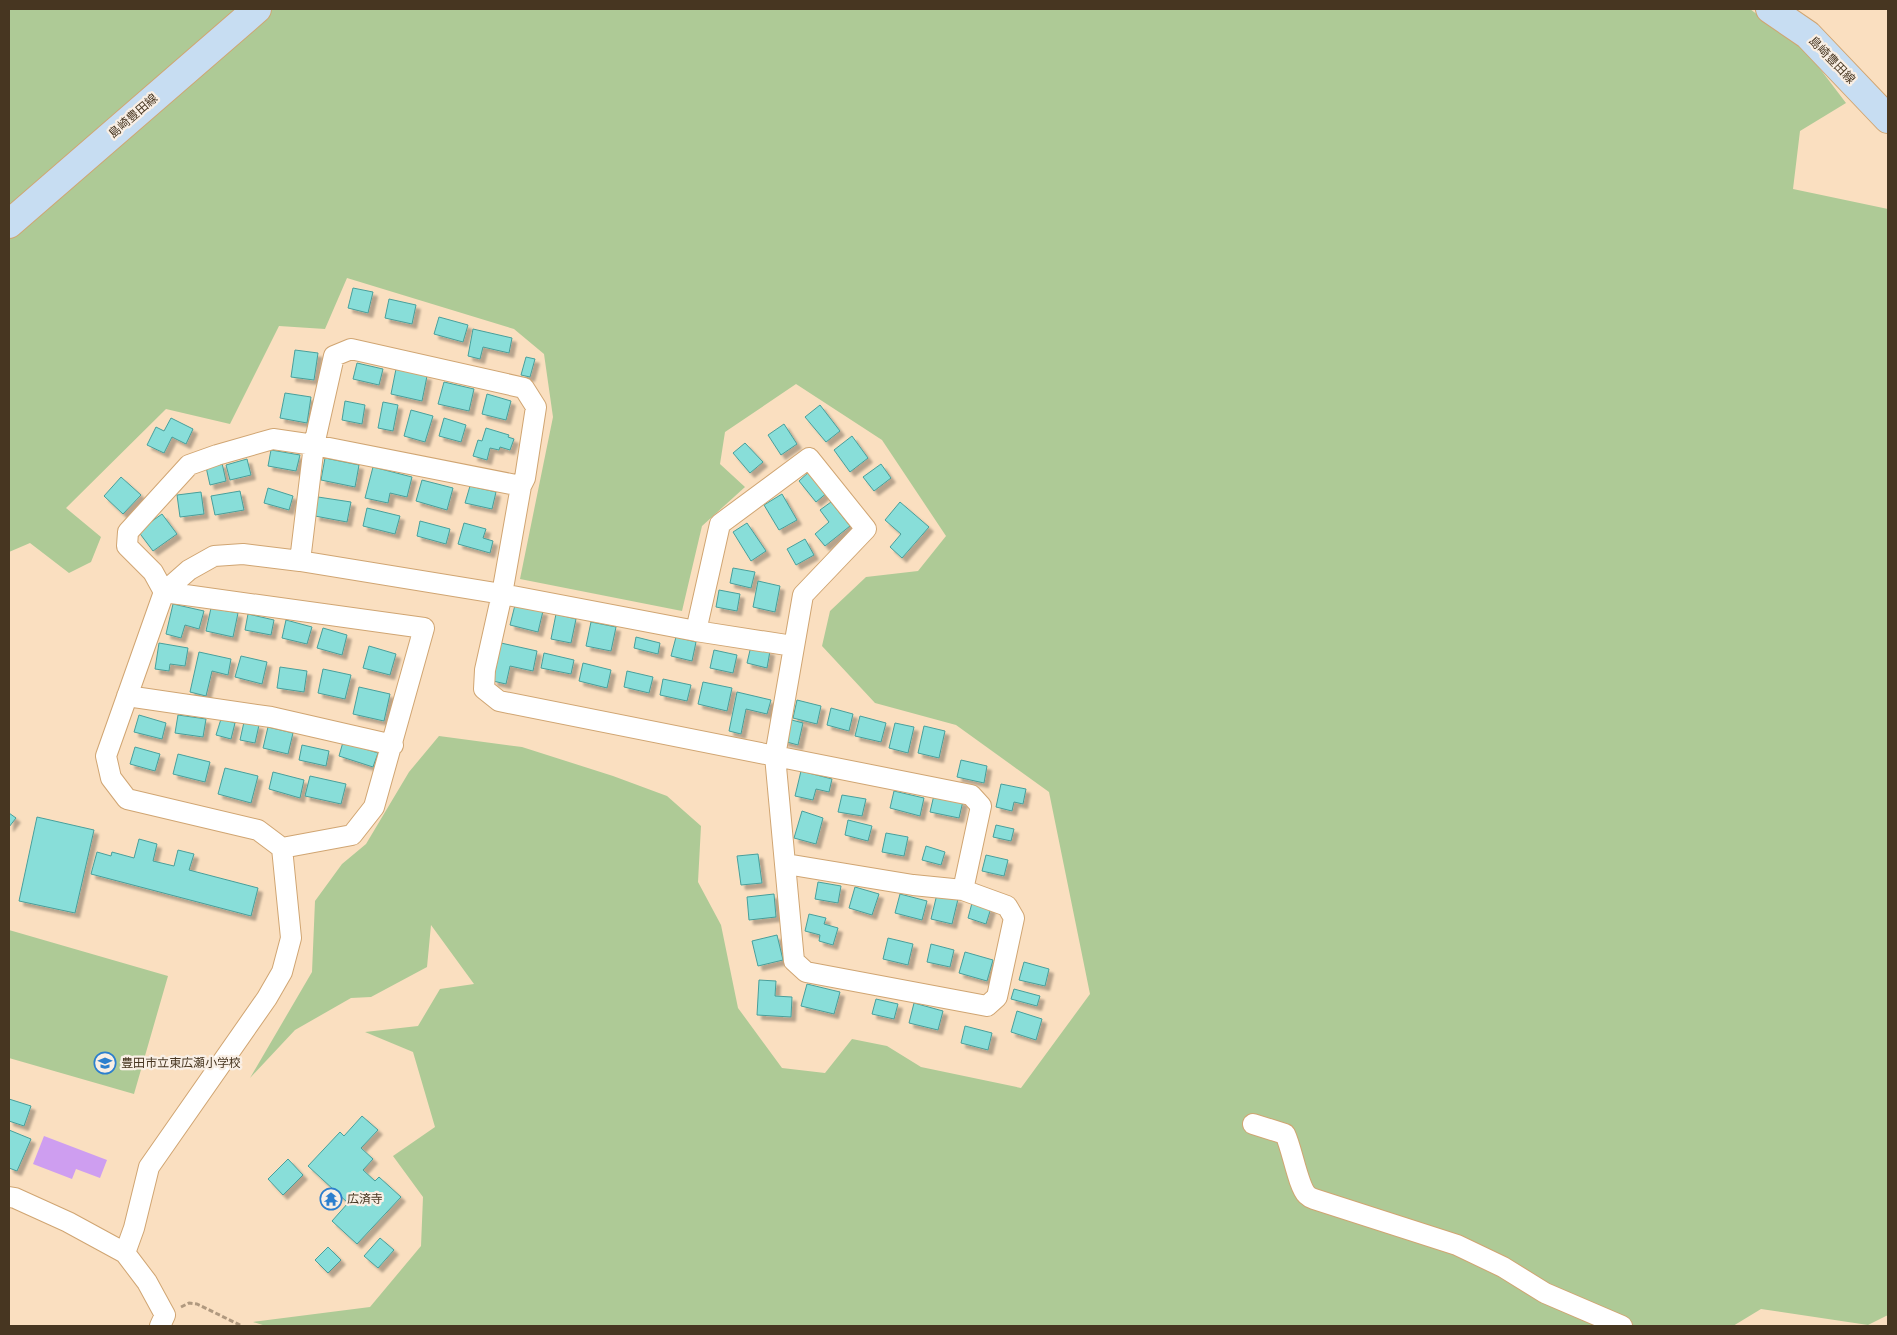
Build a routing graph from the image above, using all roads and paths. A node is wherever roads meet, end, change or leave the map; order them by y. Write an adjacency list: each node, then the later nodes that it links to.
1 (257, 9): 4 (main road, 島崎豊田線)
2 (1770, 9): 3 (main road, 島崎豊田線)
3 (1888, 119)
4 (9, 224)
5 (314, 445): 6 (street); 6 (street); 7 (street); 8 (street)
6 (521, 486): 9 (street)
7 (300, 561): 8 (street); 9 (street)
8 (164, 592): 12 (street); 13 (street)
9 (502, 594): 10 (street); 14 (street)
10 (696, 630): 11 (street); 11 (street)
11 (793, 646): 14 (street)
12 (127, 696): 13 (street); 15 (street)
13 (393, 744): 15 (street)
14 (775, 756): 16 (street); 17 (street)
15 (282, 848): 20 (street)
16 (786, 864): 17 (street); 17 (street)
17 (963, 890)
18 (1253, 1124): 23 (street)
19 (9, 1197): 20 (street)
20 (125, 1253): 21 (street)
21 (163, 1320): 22 (path)
22 (242, 1326)
23 (1622, 1326)

